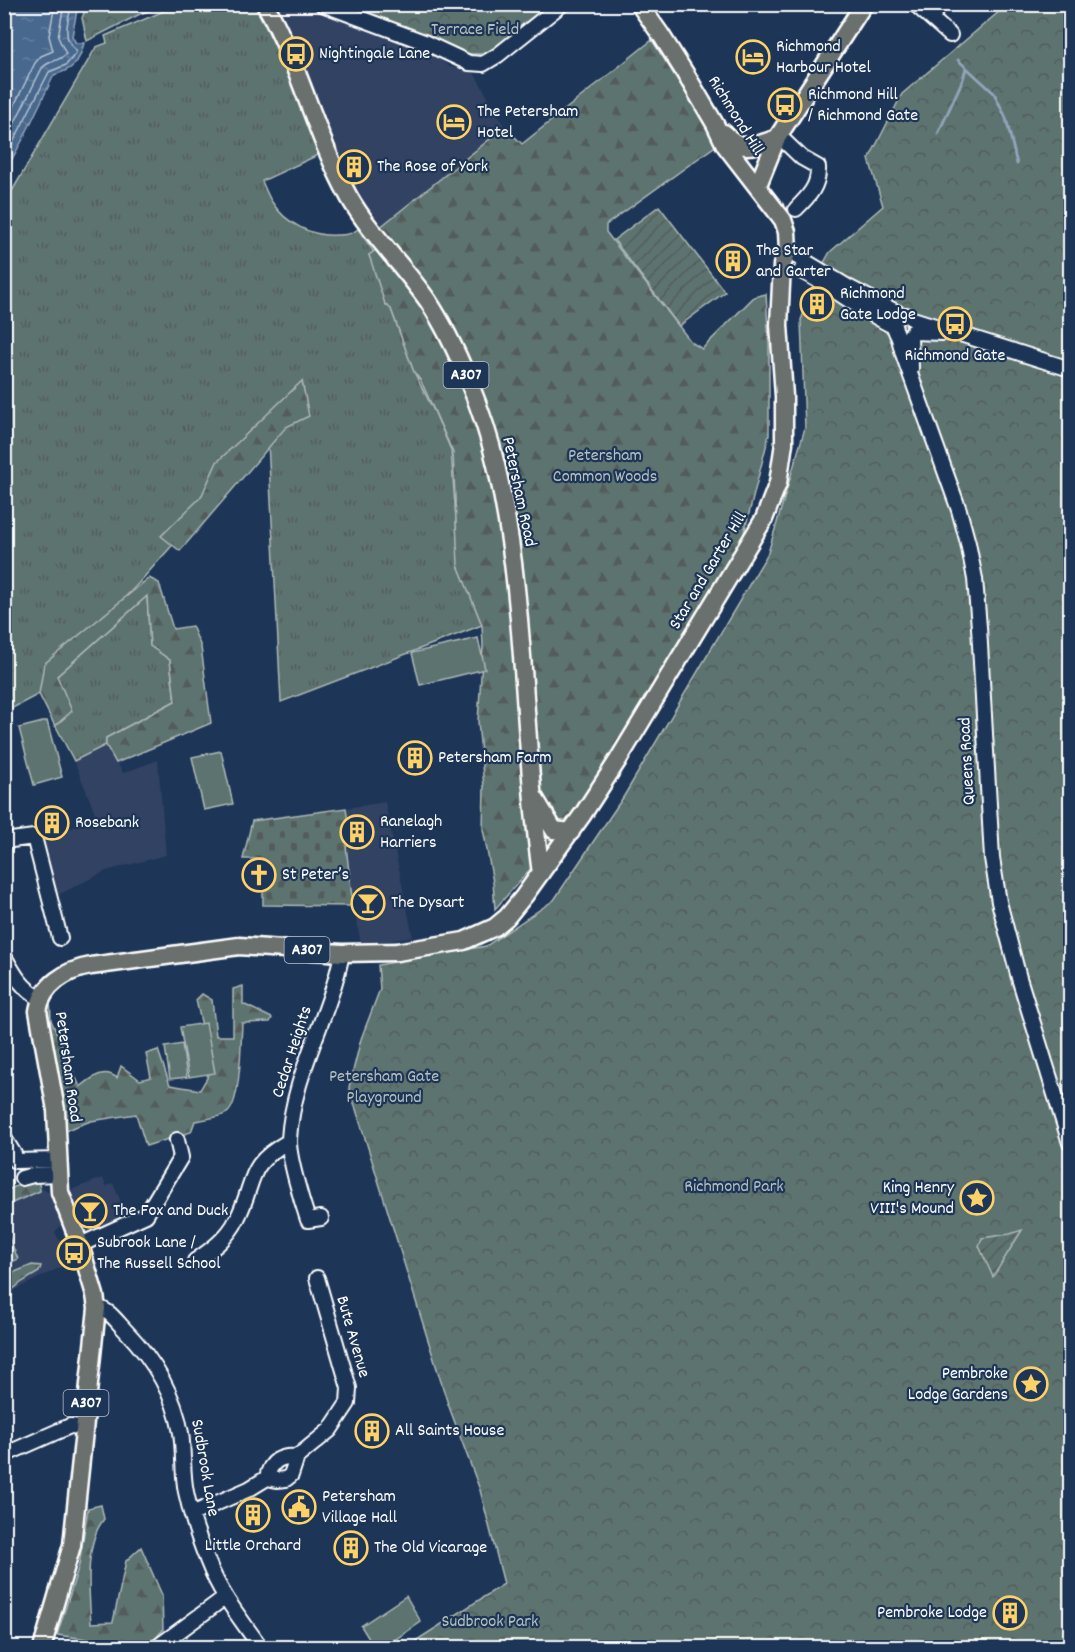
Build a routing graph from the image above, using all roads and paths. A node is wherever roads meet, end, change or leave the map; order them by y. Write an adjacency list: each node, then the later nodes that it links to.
1 (265, 4): 17 (main road, Petersham Road / A307)
2 (322, 4): 3 (street)
3 (562, 4)
4 (639, 4): 10 (main road, Richmond Hill)
5 (864, 4): 11 (main road)
6 (915, 4): 8 (street)
7 (940, 4): 8 (street)
8 (932, 18): 9 (street)
9 (950, 35)
10 (716, 124): 11 (main road); 12 (main road, Richmond Hill)
11 (777, 136): 12 (main road); 13 (street)
12 (758, 185): 14 (main road, Richmond Hill)
13 (796, 209)
14 (788, 251): 15 (street); 15 (street); 18 (main road, Star and Garter Hill)
15 (905, 327): 16 (street); 28 (street, Queens Road)
16 (1071, 369)
17 (532, 792): 18 (main road, Petersham Road / A307); 20 (main road, Petersham Road / A307)
18 (571, 832): 20 (main road, Star and Garter Hill)
19 (4, 841): 21 (street)
20 (541, 873): 22 (main road, Petersham Road / A307)
21 (60, 938)
22 (342, 953): 24 (main road, Petersham Road / A307); 27 (street, Cedar Heights)
23 (4, 957): 24 (street)
24 (40, 998): 29 (main road, Petersham Road / A307)
25 (4, 1138): 29 (street)
26 (177, 1140): 32 (street)
27 (289, 1141): 31 (street, Cedar Heights); 33 (street)
28 (1071, 1143)
29 (58, 1167): 30 (street); 32 (main road, Petersham Road / A307)
30 (22, 1178)
31 (309, 1221)
32 (80, 1245): 35 (main road, Petersham Road / A307)
33 (195, 1261)
34 (317, 1278): 38 (street, Bute Avenue)
35 (97, 1308): 36 (main road, Petersham Road / A307); 40 (street, Sudbrook Lane)
36 (84, 1426): 37 (street); 42 (main road, Petersham Road / A307)
37 (4, 1455)
38 (297, 1457): 39 (street, Bute Avenue); 39 (street, Bute Avenue)
39 (267, 1478): 40 (street, Bute Avenue)
40 (192, 1514): 41 (street, Sudbrook Lane)
41 (224, 1598): 43 (street); 44 (street, Sudbrook Lane)
42 (42, 1647)
43 (156, 1647)
44 (261, 1647)

